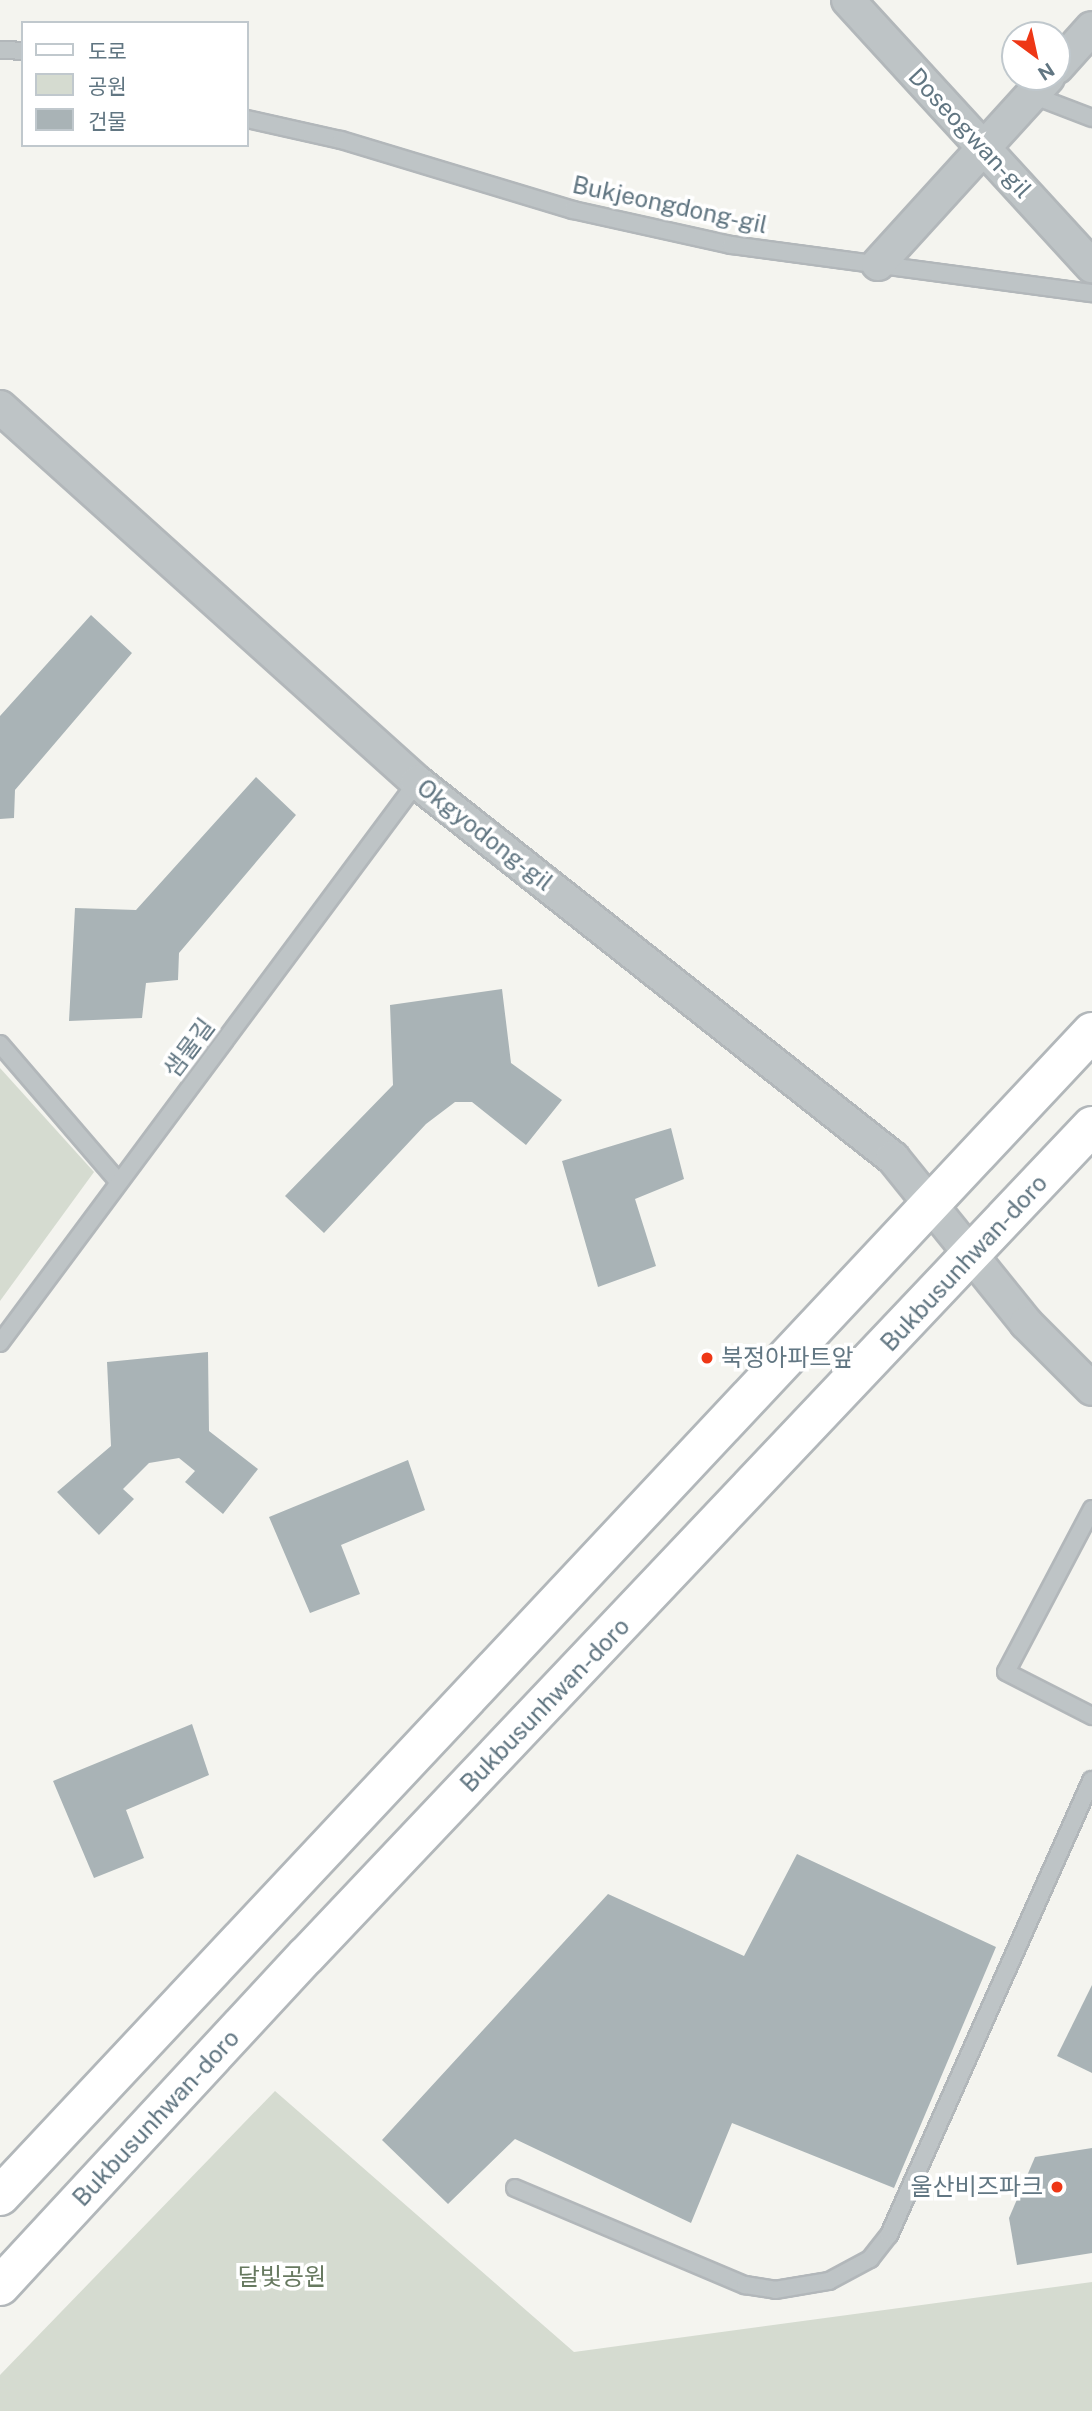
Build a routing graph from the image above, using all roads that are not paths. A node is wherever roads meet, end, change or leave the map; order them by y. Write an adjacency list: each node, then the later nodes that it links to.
1 (848, 0): 10 (street, Doseogwan-gil)
2 (1092, 28): 5 (street)
3 (0, 50): 4 (lane)
4 (21, 51)
5 (1071, 51)
6 (1036, 91): 10 (street)
7 (1048, 91): 8 (lane)
8 (1092, 118)
9 (248, 119): 11 (lane, Bukjeongdong-gil)
10 (985, 148): 11 (street); 12 (street, Doseogwan-gil)
11 (878, 264): 13 (lane, Bukjeongdong-gil)
12 (1092, 266)
13 (1092, 293)
14 (0, 407): 15 (street, Okgyodong-gil)
15 (417, 782): 19 (lane, 샘물길); 20 (street, Okgyodong-gil)
16 (1092, 1032): 20 (main road)
17 (0, 1044): 19 (lane)
18 (1092, 1126): 21 (main road, Bukbusunhwan-doro)
19 (118, 1181): 22 (lane, 샘물길)
20 (933, 1202): 21 (street, Okgyodong-gil); 28 (main road)
21 (972, 1256): 23 (street, Okgyodong-gil); 29 (main road, Bukbusunhwan-doro)
22 (0, 1343)
23 (1092, 1389)
24 (1092, 1509): 25 (lane)
25 (1092, 1716)
26 (1092, 1780): 27 (lane)
27 (514, 2188)
28 (0, 2196)
29 (0, 2286)

